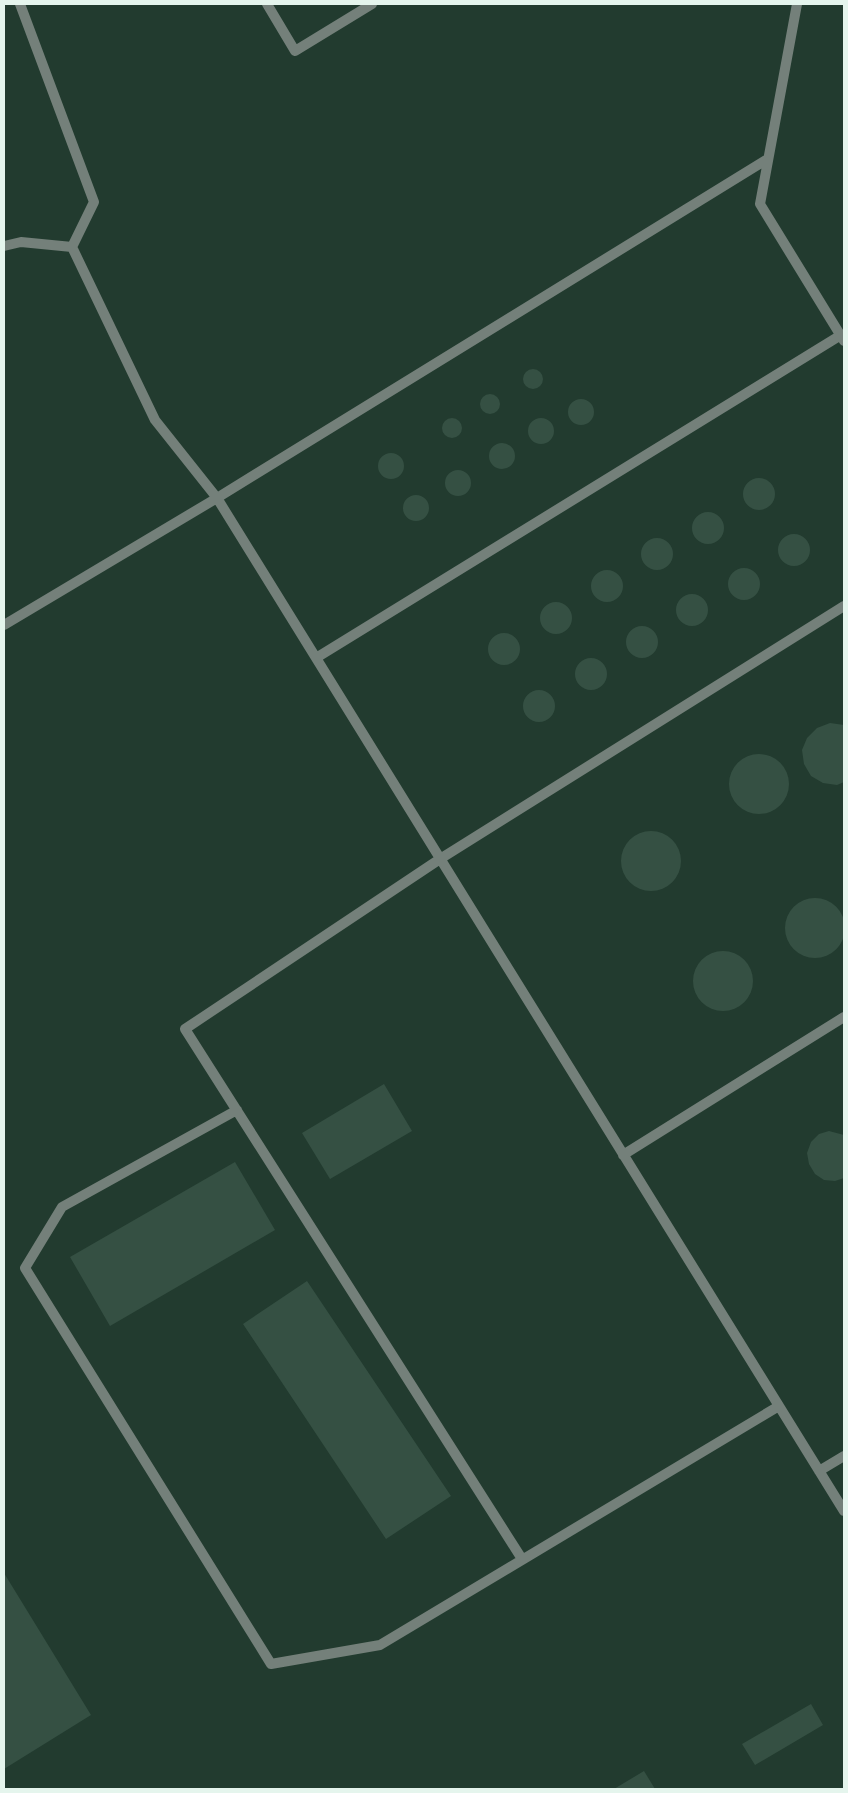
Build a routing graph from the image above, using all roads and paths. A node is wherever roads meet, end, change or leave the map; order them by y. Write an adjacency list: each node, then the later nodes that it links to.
1 (20, 4): 7 (lane)
2 (267, 4): 3 (lane)
3 (372, 4)
4 (797, 4): 5 (lane)
5 (766, 160): 8 (lane); 9 (lane)
6 (4, 246): 7 (lane)
7 (72, 247): 9 (lane)
8 (842, 338): 12 (lane)
9 (217, 498): 11 (lane); 12 (lane)
10 (844, 606): 13 (lane)
11 (4, 625)
12 (316, 658): 13 (lane)
13 (440, 859): 15 (lane); 16 (lane)
14 (844, 1017): 16 (lane)
15 (236, 1110): 21 (lane); 21 (lane)
16 (624, 1155): 17 (lane)
17 (779, 1406): 19 (lane); 21 (lane)
18 (844, 1456): 19 (lane)
19 (820, 1471): 20 (lane)
20 (844, 1511)
21 (522, 1559)

